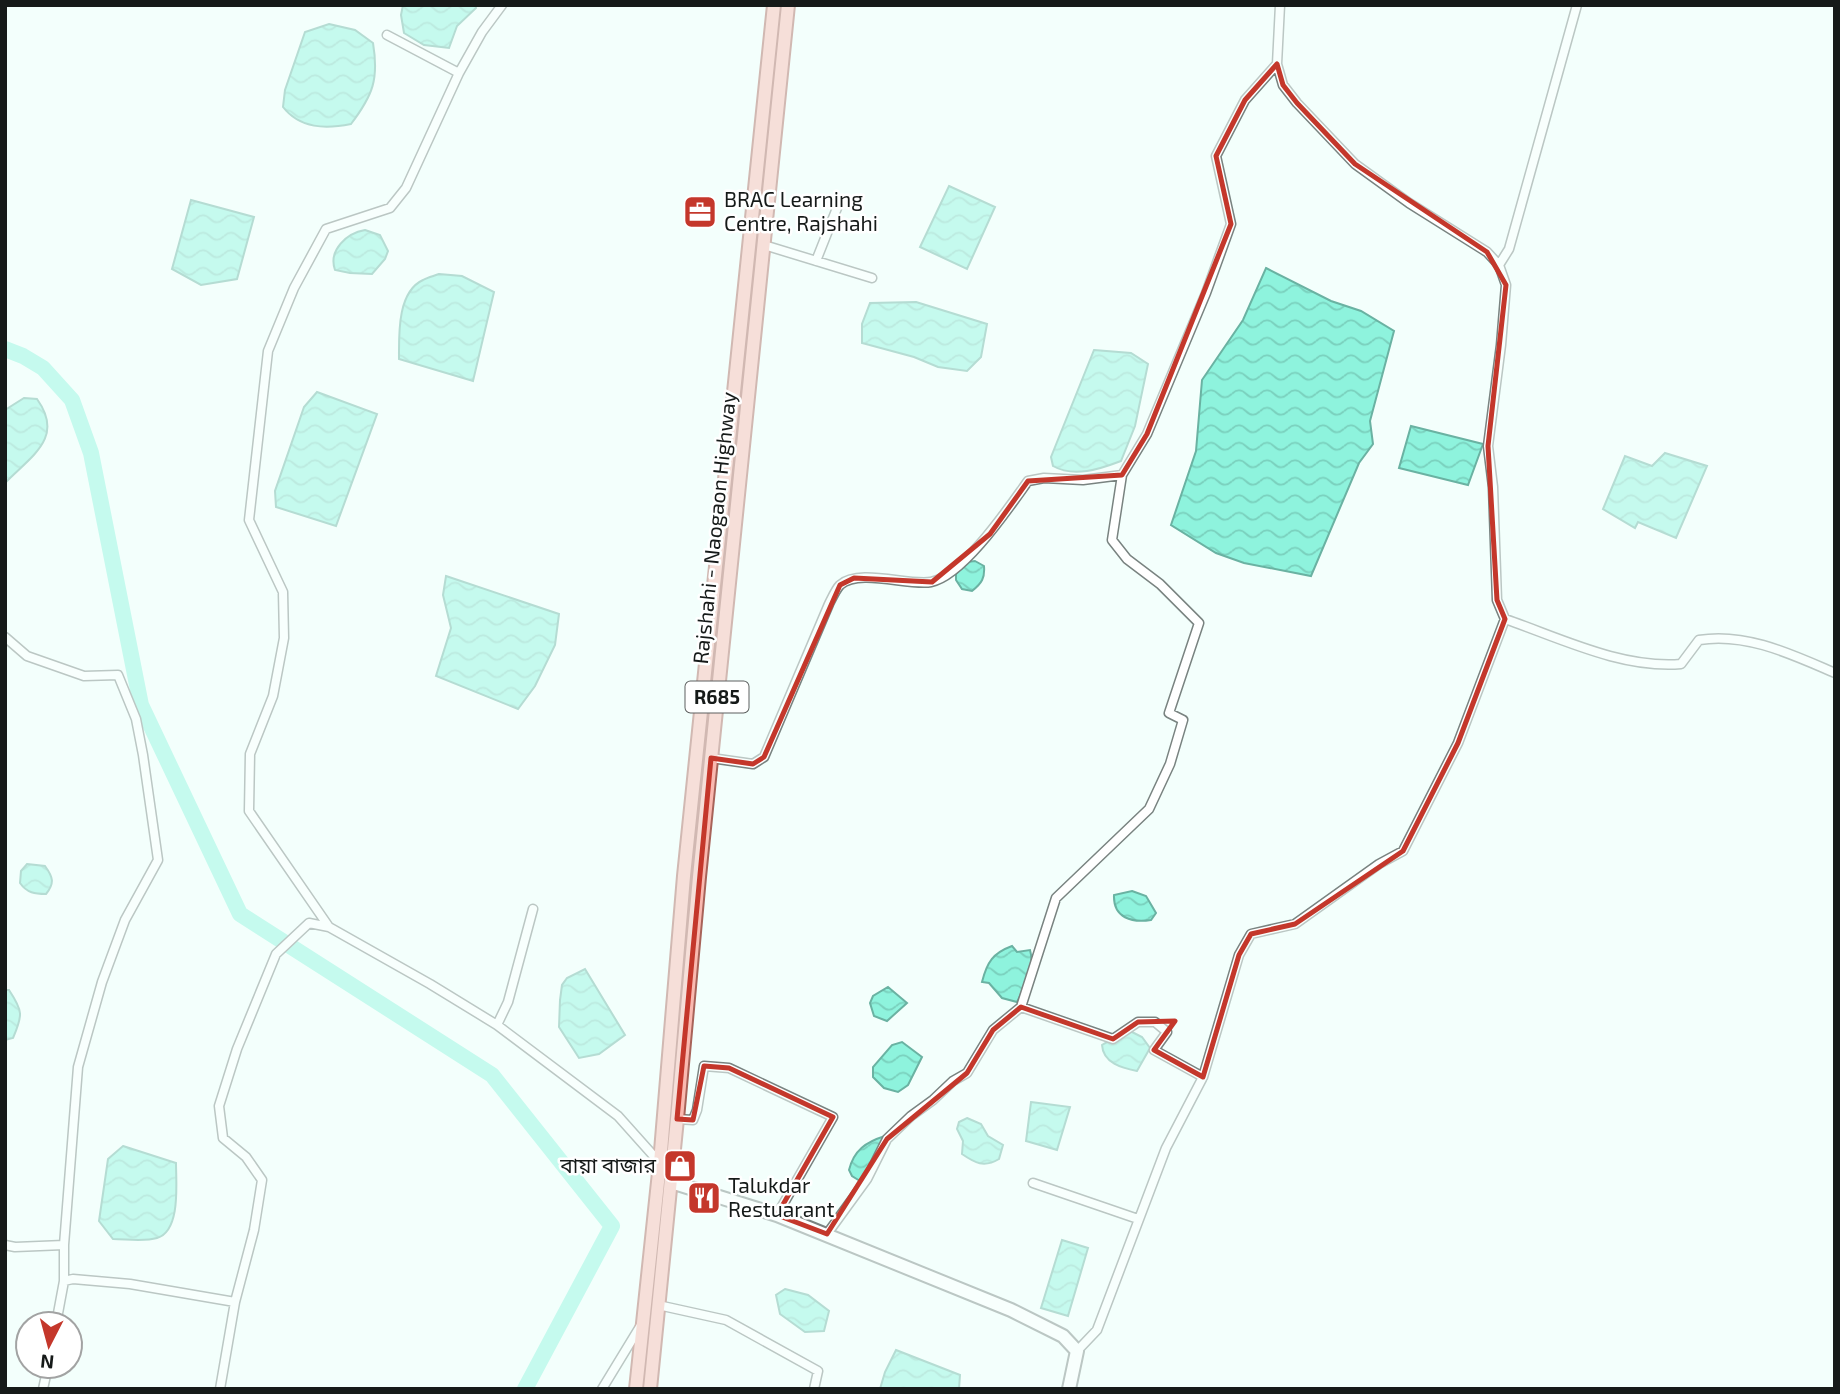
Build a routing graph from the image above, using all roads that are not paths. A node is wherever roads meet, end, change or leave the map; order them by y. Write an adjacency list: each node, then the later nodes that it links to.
1 (502, 5): 8 (street)
2 (774, 5): 23 (main road, Rajshahi - Naogaon Highway / R685)
3 (788, 5): 10 (main road, Rajshahi - Naogaon Highway / R685)
4 (1280, 5): 7 (street)
5 (1577, 5): 12 (street)
6 (387, 34): 8 (street)
7 (1277, 64): 12 (street); 14 (street)
8 (459, 73): 20 (street)
9 (839, 204): 11 (street)
10 (764, 245): 11 (street); 18 (main road, Rajshahi - Naogaon Highway / R685)
11 (816, 261): 13 (street)
12 (1499, 265): 15 (street)
13 (872, 278)
14 (1122, 475): 18 (street); 21 (street)
15 (1505, 619): 17 (street); 25 (street)
16 (5, 637): 34 (street)
17 (1835, 673)
18 (711, 758): 24 (main road, Rajshahi - Naogaon Highway / R685)
19 (533, 909): 22 (street)
20 (329, 927): 22 (street); 36 (street)
21 (1021, 1007): 25 (street); 32 (street)
22 (496, 1025): 27 (street)
23 (670, 1041): 24 (main road); 27 (main road, Rajshahi - Naogaon Highway / R685)
24 (684, 1041): 26 (main road, Rajshahi - Naogaon Highway / R685)
25 (1203, 1077): 31 (street)
26 (677, 1119): 28 (main road, Rajshahi - Naogaon Highway / R685); 30 (street)
27 (660, 1163): 39 (main road, Rajshahi - Naogaon Highway / R685)
28 (671, 1182): 30 (main road); 37 (main road, Rajshahi - Naogaon Highway / R685)
29 (1033, 1183): 31 (street)
30 (777, 1215): 32 (main road)
31 (1138, 1219): 40 (street)
32 (827, 1234): 40 (main road)
33 (5, 1245): 34 (street)
34 (64, 1245): 35 (street)
35 (64, 1282): 36 (street); 38 (street)
36 (235, 1302): 42 (street)
37 (658, 1305): 41 (main road, Rajshahi - Naogaon Highway / R685); 46 (street)
38 (59, 1310)
39 (643, 1323): 41 (main road, Rajshahi - Naogaon Highway / R685); 43 (street)
40 (1077, 1351): 47 (main road)
41 (646, 1357): 44 (main road, Rajshahi - Naogaon Highway / R685); 45 (main road, Rajshahi - Naogaon Highway / R685)
42 (220, 1389)
43 (602, 1389)
44 (636, 1389)
45 (650, 1389)
46 (814, 1389)
47 (1069, 1389)

